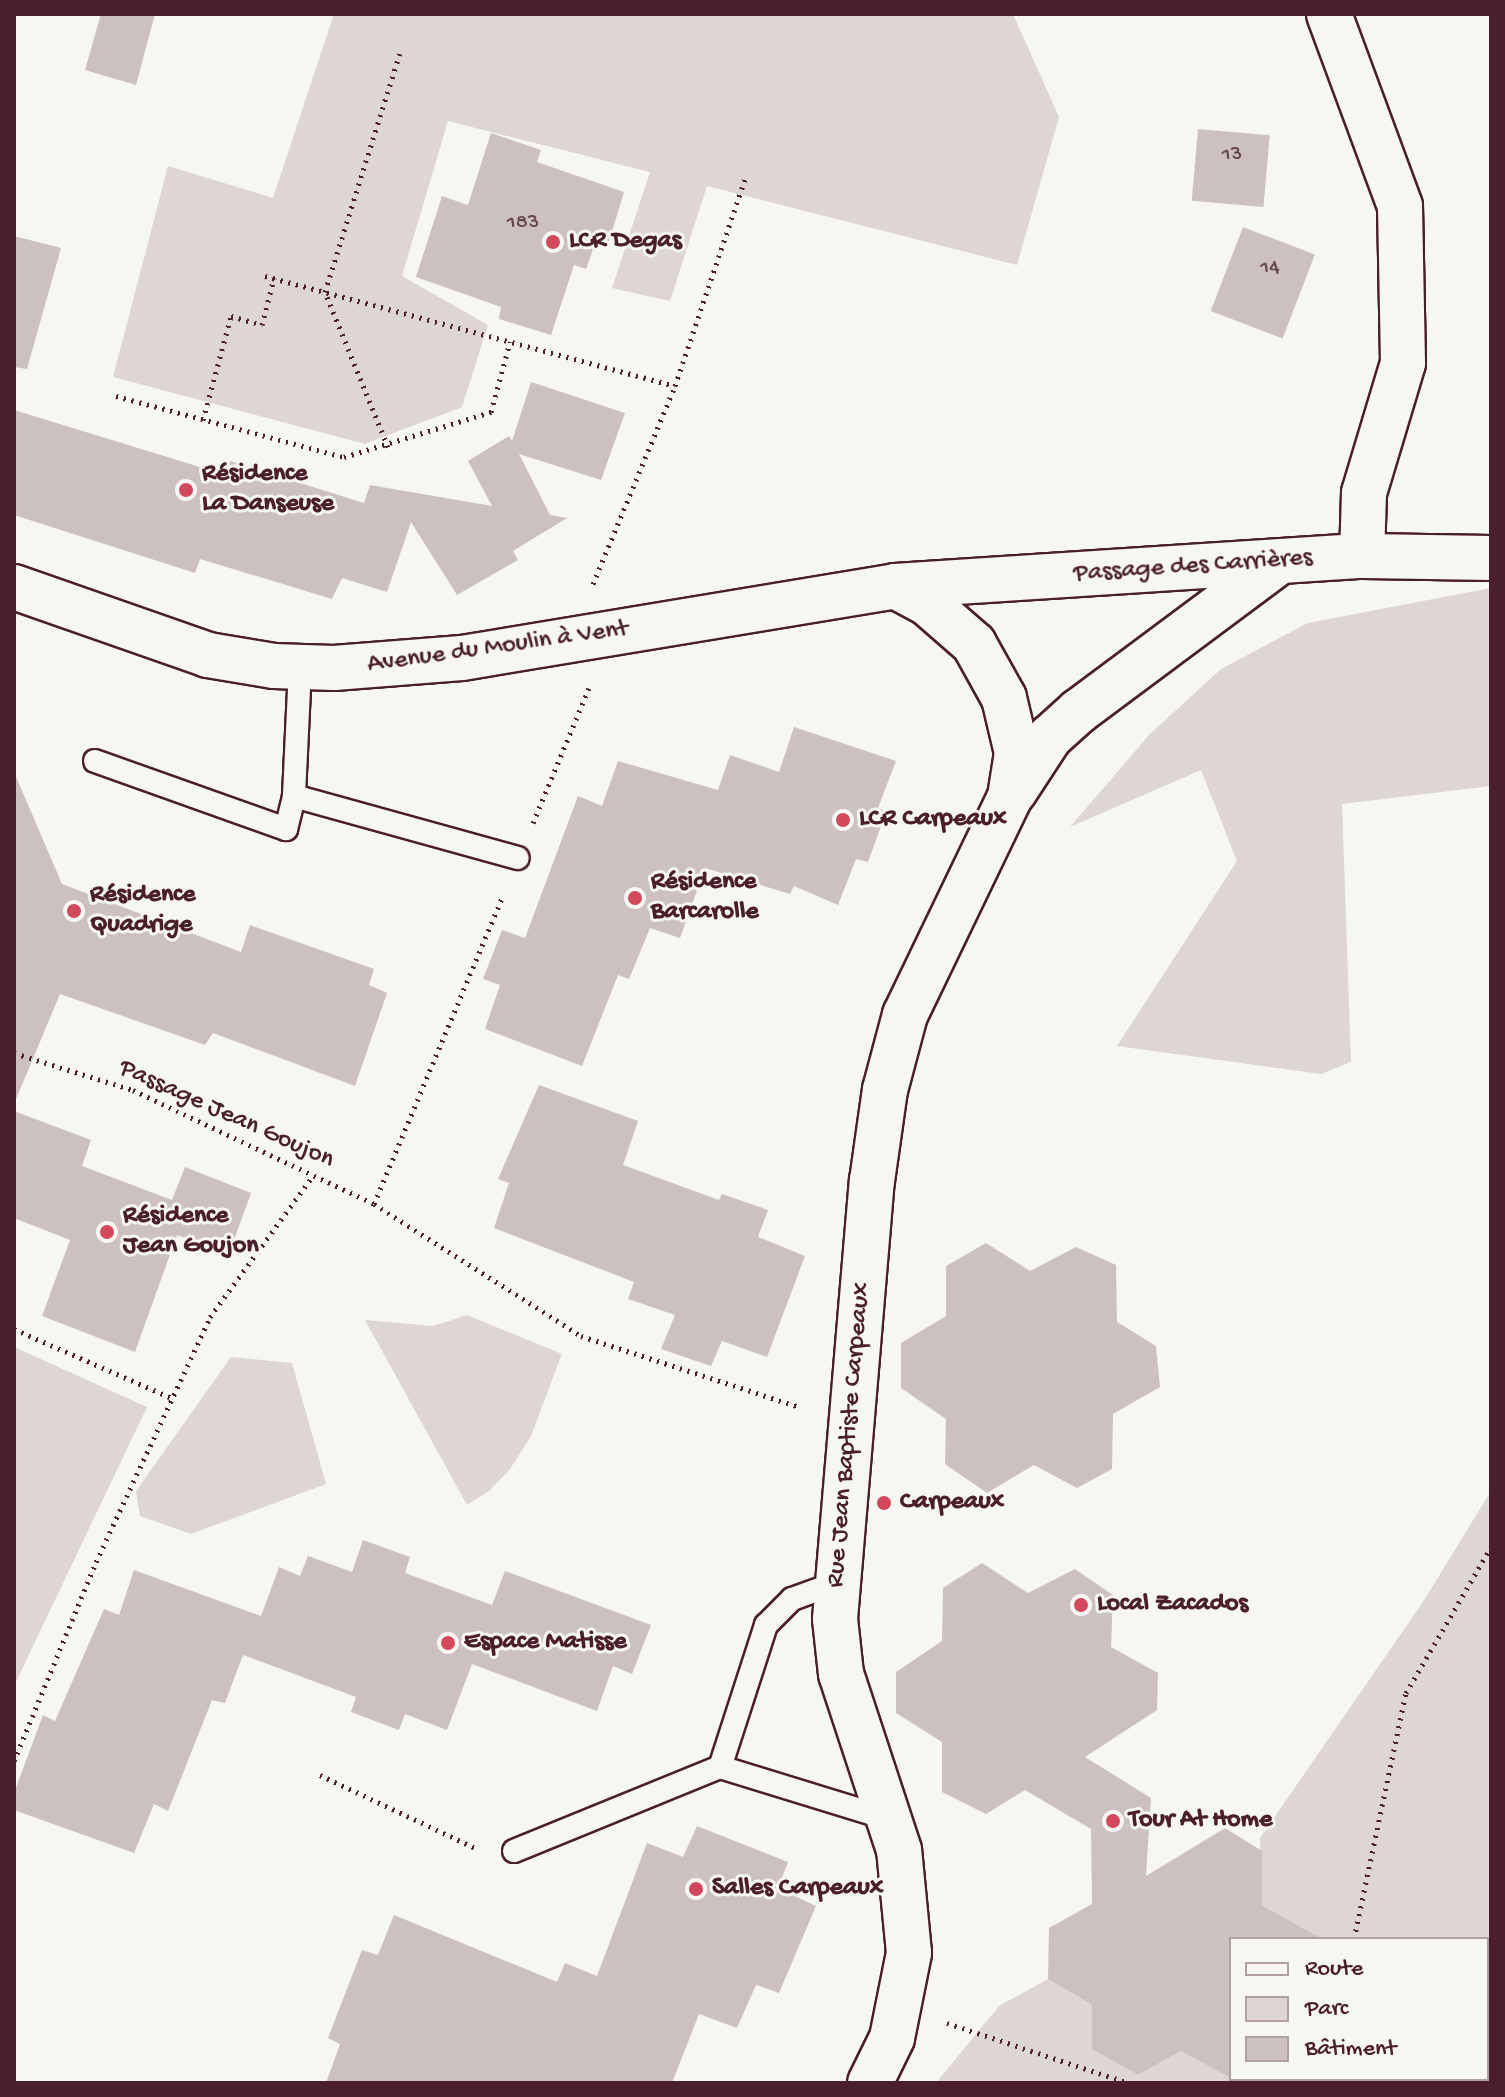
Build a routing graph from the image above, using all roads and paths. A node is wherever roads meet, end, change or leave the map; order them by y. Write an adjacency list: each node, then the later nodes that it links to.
1 (1329, 14): 12 (street)
2 (400, 53): 6 (path)
3 (746, 176): 8 (path)
4 (265, 276): 5 (path)
5 (274, 278): 6 (path); 10 (path)
6 (325, 292): 7 (path); 11 (path)
7 (510, 342): 8 (path); 11 (path)
8 (675, 386): 17 (path)
9 (116, 396): 10 (path)
10 (203, 420): 11 (path)
11 (388, 447)
12 (1362, 556): 13 (street, Passage des Carrières); 14 (street, Passage des Carrières)
13 (1491, 558)
14 (1279, 562): 15 (street, Passage des Carrières); 21 (street, Rue Jean Baptiste Carpeaux)
15 (895, 586): 17 (street, Avenue du Moulin à Vent); 21 (street, Rue Jean Baptiste Carpeaux)
16 (14, 587): 18 (street, Avenue du Moulin à Vent)
17 (590, 636): 18 (street, Avenue du Moulin à Vent); 22 (path)
18 (300, 668): 20 (lane)
19 (95, 761): 20 (lane)
20 (294, 796): 22 (lane)
21 (1010, 797): 28 (street, Rue Jean Baptiste Carpeaux)
22 (518, 858): 25 (path)
23 (14, 1053): 24 (path, Passage Jean Goujon)
24 (313, 1176): 25 (path, Passage Jean Goujon); 27 (path)
25 (374, 1204): 28 (path, Passage Jean Goujon)
26 (14, 1329): 27 (path)
27 (172, 1398): 31 (path)
28 (854, 1431): 30 (street, Rue Jean Baptiste Carpeaux)
29 (1491, 1547): 36 (path)
30 (836, 1583): 32 (lane); 34 (street, Rue Jean Baptiste Carpeaux)
31 (14, 1761)
32 (720, 1767): 34 (lane); 35 (lane)
33 (320, 1775): 35 (path)
34 (889, 1819): 37 (street, Rue Jean Baptiste Carpeaux)
35 (514, 1851)
36 (1354, 1937)
37 (901, 2008): 38 (street, Rue Jean Baptiste Carpeaux); 39 (path)
38 (870, 2083)
39 (1128, 2083)

